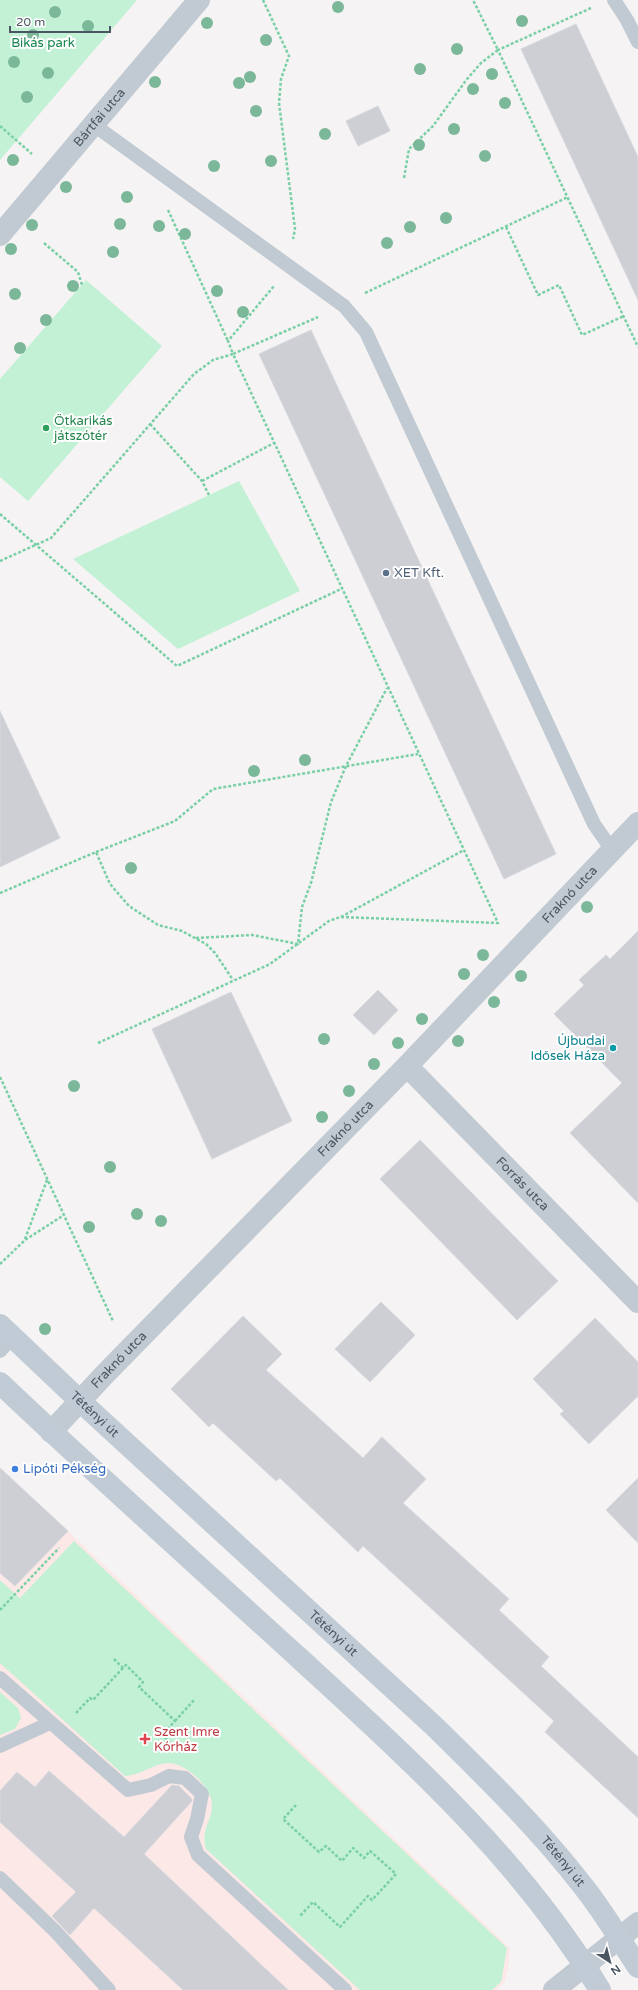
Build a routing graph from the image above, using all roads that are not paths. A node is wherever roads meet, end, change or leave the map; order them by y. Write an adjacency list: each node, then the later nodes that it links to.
1 (199, 0): 4 (street, Bártfai utca)
2 (614, 0): 3 (lane)
3 (638, 42)
4 (94, 125): 5 (street, Bártfai utca); 7 (lane)
5 (0, 235)
6 (638, 823): 7 (street, Fraknó utca)
7 (612, 850): 8 (street, Fraknó utca)
8 (406, 1066): 9 (street, Forrás utca); 12 (street, Fraknó utca)
9 (638, 1302)
10 (4, 1338): 12 (main road, Tétényi út)
11 (0, 1384): 13 (main road)
12 (80, 1401): 13 (street, Fraknó utca); 19 (main road, Tétényi út)
13 (52, 1432): 20 (main road)
14 (0, 1678): 15 (lane)
15 (54, 1727): 16 (lane); 23 (lane)
16 (0, 1746)
17 (0, 1878): 22 (lane)
18 (638, 1923): 19 (street)
19 (619, 1938): 20 (street); 21 (main road, Tétényi út)
20 (585, 1966): 24 (street); 25 (main road)
21 (638, 1967)
22 (109, 1990)
23 (345, 1990)
24 (554, 1990)
25 (600, 1990)

